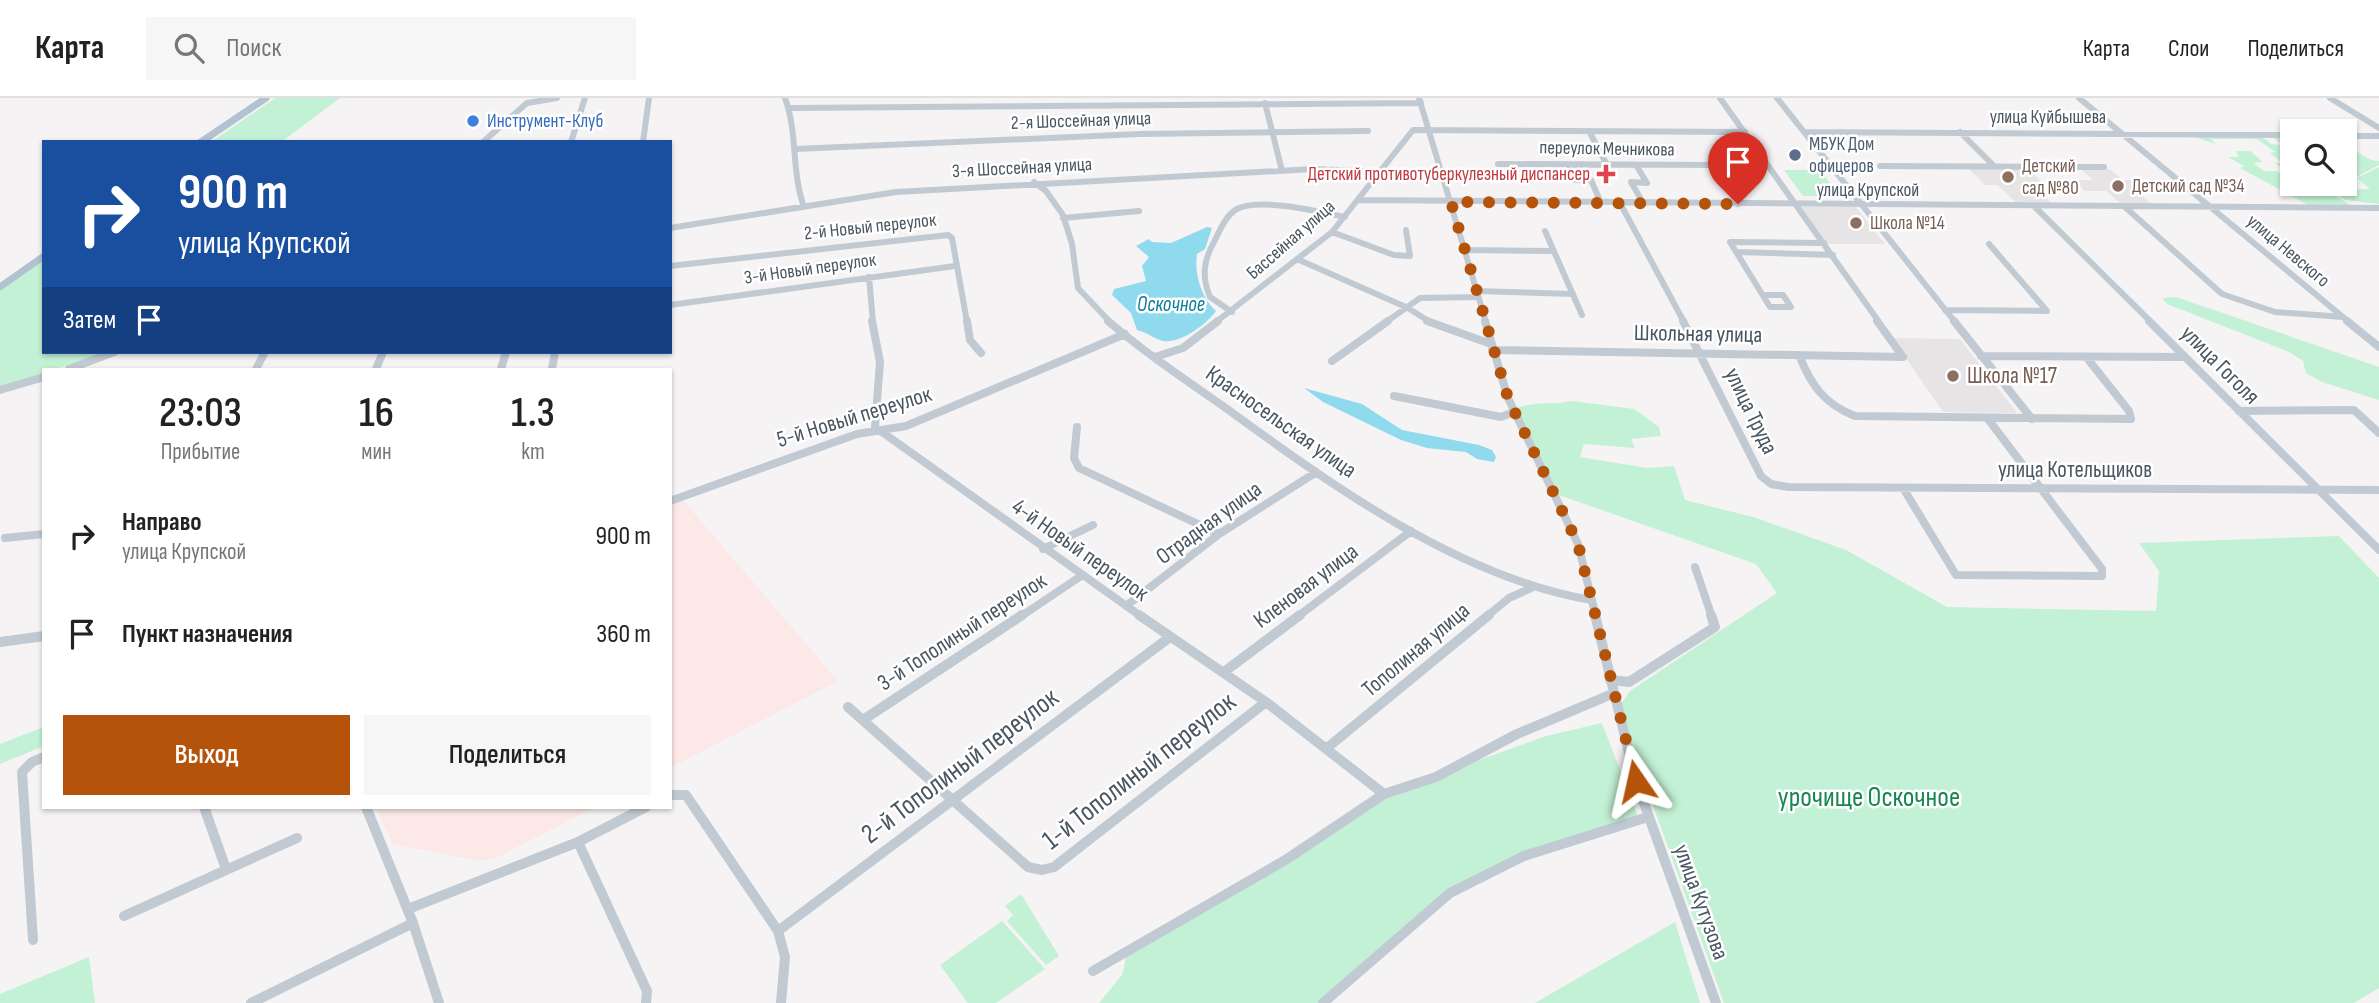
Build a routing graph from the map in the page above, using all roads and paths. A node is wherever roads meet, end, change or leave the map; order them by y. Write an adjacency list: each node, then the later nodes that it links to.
1 (265, 98): 27 (main road)
2 (272, 98): 28 (main road)
3 (558, 98): 29 (street)
4 (585, 98): 30 (street)
5 (649, 98): 31 (street)
6 (785, 98): 14 (street)
7 (1720, 98): 20 (street)
8 (1777, 98): 21 (street)
9 (2079, 98): 23 (street, улица Невского)
10 (2330, 98): 16 (street)
11 (1420, 100): 13 (street); 15 (street, улица Кутузова)
12 (981, 102): 13 (street); 14 (street)
13 (1265, 103): 17 (street)
14 (790, 108): 32 (street)
15 (1428, 128): 19 (street); 41 (street, Бассейная улица); 44 (street, улица Кутузова)
16 (2379, 128)
17 (1270, 131): 18 (street, 2-я Шоссейная улица); 32 (street, 2-я Шоссейная улица); 40 (street)
18 (1368, 131)
19 (1589, 131): 20 (street); 35 (street)
20 (1745, 132): 49 (street)
21 (1804, 132): 22 (street, улица Куйбышева); 50 (street)
22 (1960, 132): 23 (street, улица Куйбышева); 38 (street)
23 (2122, 134): 24 (street, улица Куйбышева); 54 (street, улица Невского)
24 (2280, 135)
25 (2357, 136): 26 (street)
26 (2379, 136)
27 (204, 140)
28 (211, 140)
29 (485, 140)
30 (572, 140)
31 (643, 140)
32 (796, 149): 52 (street)
33 (1497, 164): 34 (street, переулок Мечникова)
34 (1569, 165): 35 (street, переулок Мечникова); 45 (street)
35 (1607, 165): 36 (street, переулок Мечникова)
36 (1636, 165): 47 (street); 48 (street, переулок Мечникова)
37 (1880, 166): 38 (street)
38 (1994, 166): 39 (street)
39 (2104, 167)
40 (1282, 171): 41 (street, 3-я Шоссейная улица); 42 (street, 3-я Шоссейная улица)
41 (1378, 172): 43 (street, Бассейная улица)
42 (1034, 182): 52 (street, 3-я Шоссейная улица); 58 (street, Красносельская улица)
43 (1358, 200): 44 (street, улица Крупской); 57 (street, Бассейная улица)
44 (1451, 202): 45 (street, улица Крупской); 65 (street, улица Кутузова)
45 (1601, 203): 46 (street, улица Крупской)
46 (1620, 203): 47 (street, улица Крупской); 91 (street, улица Труда)
47 (1643, 203): 48 (street, улица Крупской)
48 (1738, 204): 49 (street, улица Крупской)
49 (1799, 205): 50 (street, улица Крупской); 63 (street)
50 (1863, 206): 51 (street, улица Крупской); 82 (street)
51 (2035, 206): 53 (street, улица Крупской); 96 (street, улица Гоголя)
52 (804, 207): 59 (street, 3-я Шоссейная улица)
53 (2125, 207): 54 (street, улица Крупской); 85 (street)
54 (2212, 208): 55 (street, улица Крупской); 85 (street, улица Невского)
55 (2379, 208)
56 (1139, 211): 58 (street)
57 (1345, 217): 61 (street, Бассейная улица); 83 (street)
58 (1063, 218): 86 (street, Красносельская улица)
59 (672, 228)
60 (1406, 230): 61 (street)
61 (1332, 232): 71 (street, Бассейная улица)
62 (1545, 232): 67 (street)
63 (1824, 243): 68 (street); 69 (street)
64 (1989, 244): 82 (street)
65 (1464, 250): 67 (street); 77 (street, улица Кутузова)
66 (42, 251): 75 (main road)
67 (1554, 251): 78 (street)
68 (1737, 252): 69 (street); 79 (street)
69 (1833, 255): 95 (street)
70 (42, 257): 76 (main road)
71 (1297, 259): 81 (street); 83 (street, Бассейная улица)
72 (955, 265): 73 (street, 2-й Новый переулок); 74 (street, 3-й Новый переулок); 89 (street, 2-й Новый переулок)
73 (672, 266)
74 (869, 277): 80 (street, 3-й Новый переулок); 108 (street)
75 (0, 281)
76 (0, 287)
77 (1477, 294): 78 (street); 81 (street); 87 (street, улица Кутузова)
78 (1573, 294): 84 (street)
79 (1763, 295)
80 (672, 305)
81 (1408, 308): 87 (street); 98 (street)
82 (1945, 310): 93 (street)
83 (1232, 312): 94 (street, Бассейная улица)
84 (1582, 315)
85 (2343, 317): 88 (street, улица Невского)
86 (1125, 334): 94 (street, Красносельская улица); 108 (street, 5-й Новый переулок)
87 (1491, 347): 91 (street, Школьная улица); 103 (street, улица Кутузова)
88 (2379, 347)
89 (981, 353)
90 (109, 354): 99 (street)
91 (1701, 354): 92 (street, Школьная улица); 111 (street, улица Труда)
92 (1799, 355): 95 (street, Школьная улица); 105 (street)
93 (1982, 356): 97 (street); 106 (street)
94 (1155, 357): 110 (street, Красносельская улица)
95 (1903, 357)
96 (2185, 357): 97 (street); 104 (street, улица Гоголя)
97 (2087, 358): 106 (street)
98 (1332, 361)
99 (72, 368)
100 (42, 378): 101 (street)
101 (0, 390)
102 (1394, 396): 103 (street)
103 (1516, 411): 127 (street, улица Кутузова)
104 (2239, 411): 109 (street); 113 (street, улица Гоголя)
105 (1988, 419): 106 (street); 114 (street)
106 (2032, 419)
107 (1077, 428): 120 (street)
108 (880, 431): 116 (street, 5-й Новый переулок); 122 (street, 4-й Новый переулок)
109 (2379, 433)
110 (1315, 473): 118 (street, Красносельская улица); 120 (street, Отрадная улица)
111 (1771, 484): 112 (street, улица Котельщиков)
112 (1903, 488): 114 (street, улица Котельщиков); 114 (street)
113 (2318, 489): 114 (street, улица Котельщиков); 115 (street, улица Котельщиков); 123 (street, улица Гоголя)
114 (2043, 490)
115 (2379, 490)
116 (672, 500)
117 (1093, 525): 122 (street)
118 (1411, 531): 126 (street, Красносельская улица); 132 (street, Кленовая улица)
119 (42, 534): 121 (street)
120 (1219, 534): 128 (street, Отрадная улица)
121 (5, 538)
122 (1043, 549): 125 (street, 4-й Новый переулок)
123 (2379, 551)
124 (1695, 568): 133 (street)
125 (1081, 576): 128 (street, 4-й Новый переулок); 137 (street, 3-й Тополиный переулок)
126 (1533, 587): 127 (street, Красносельская улица); 138 (street, Тополиная улица)
127 (1591, 600): 133 (street, улица Кутузова)
128 (1126, 606): 130 (street, 4-й Новый переулок)
129 (42, 636): 131 (street)
130 (1170, 637): 132 (street, 4-й Новый переулок); 142 (street, 2-й Тополиный переулок)
131 (0, 642)
132 (1224, 672): 135 (street, 4-й Новый переулок)
133 (1610, 680): 134 (street, улица Кутузова)
134 (1612, 694): 140 (street); 146 (street, улица Кутузова)
135 (1266, 702): 138 (street, 4-й Новый переулок); 142 (street, 1-й Тополиный переулок)
136 (848, 707): 137 (street, 1-й Тополиный переулок)
137 (863, 720): 142 (street, 1-й Тополиный переулок)
138 (1327, 748): 140 (street, 4-й Новый переулок)
139 (42, 758): 154 (street)
140 (1384, 794): 155 (street)
141 (672, 795): 153 (street)
142 (954, 798): 153 (street, 2-й Тополиный переулок)
143 (205, 809): 149 (street)
144 (367, 809): 150 (street)
145 (642, 809): 148 (street)
146 (1648, 817): 160 (street); 161 (street, улица Кутузова)
147 (297, 838): 149 (street)
148 (578, 842): 150 (street); 158 (street)
149 (226, 869): 151 (street)
150 (408, 909): 152 (street)
151 (124, 916)
152 (413, 923): 156 (street); 157 (street)
153 (778, 931): 159 (street)
154 (33, 940)
155 (1093, 971)
156 (251, 1003)
157 (439, 1003)
158 (646, 1003)
159 (781, 1003)
160 (1323, 1003)
161 (1716, 1003)

